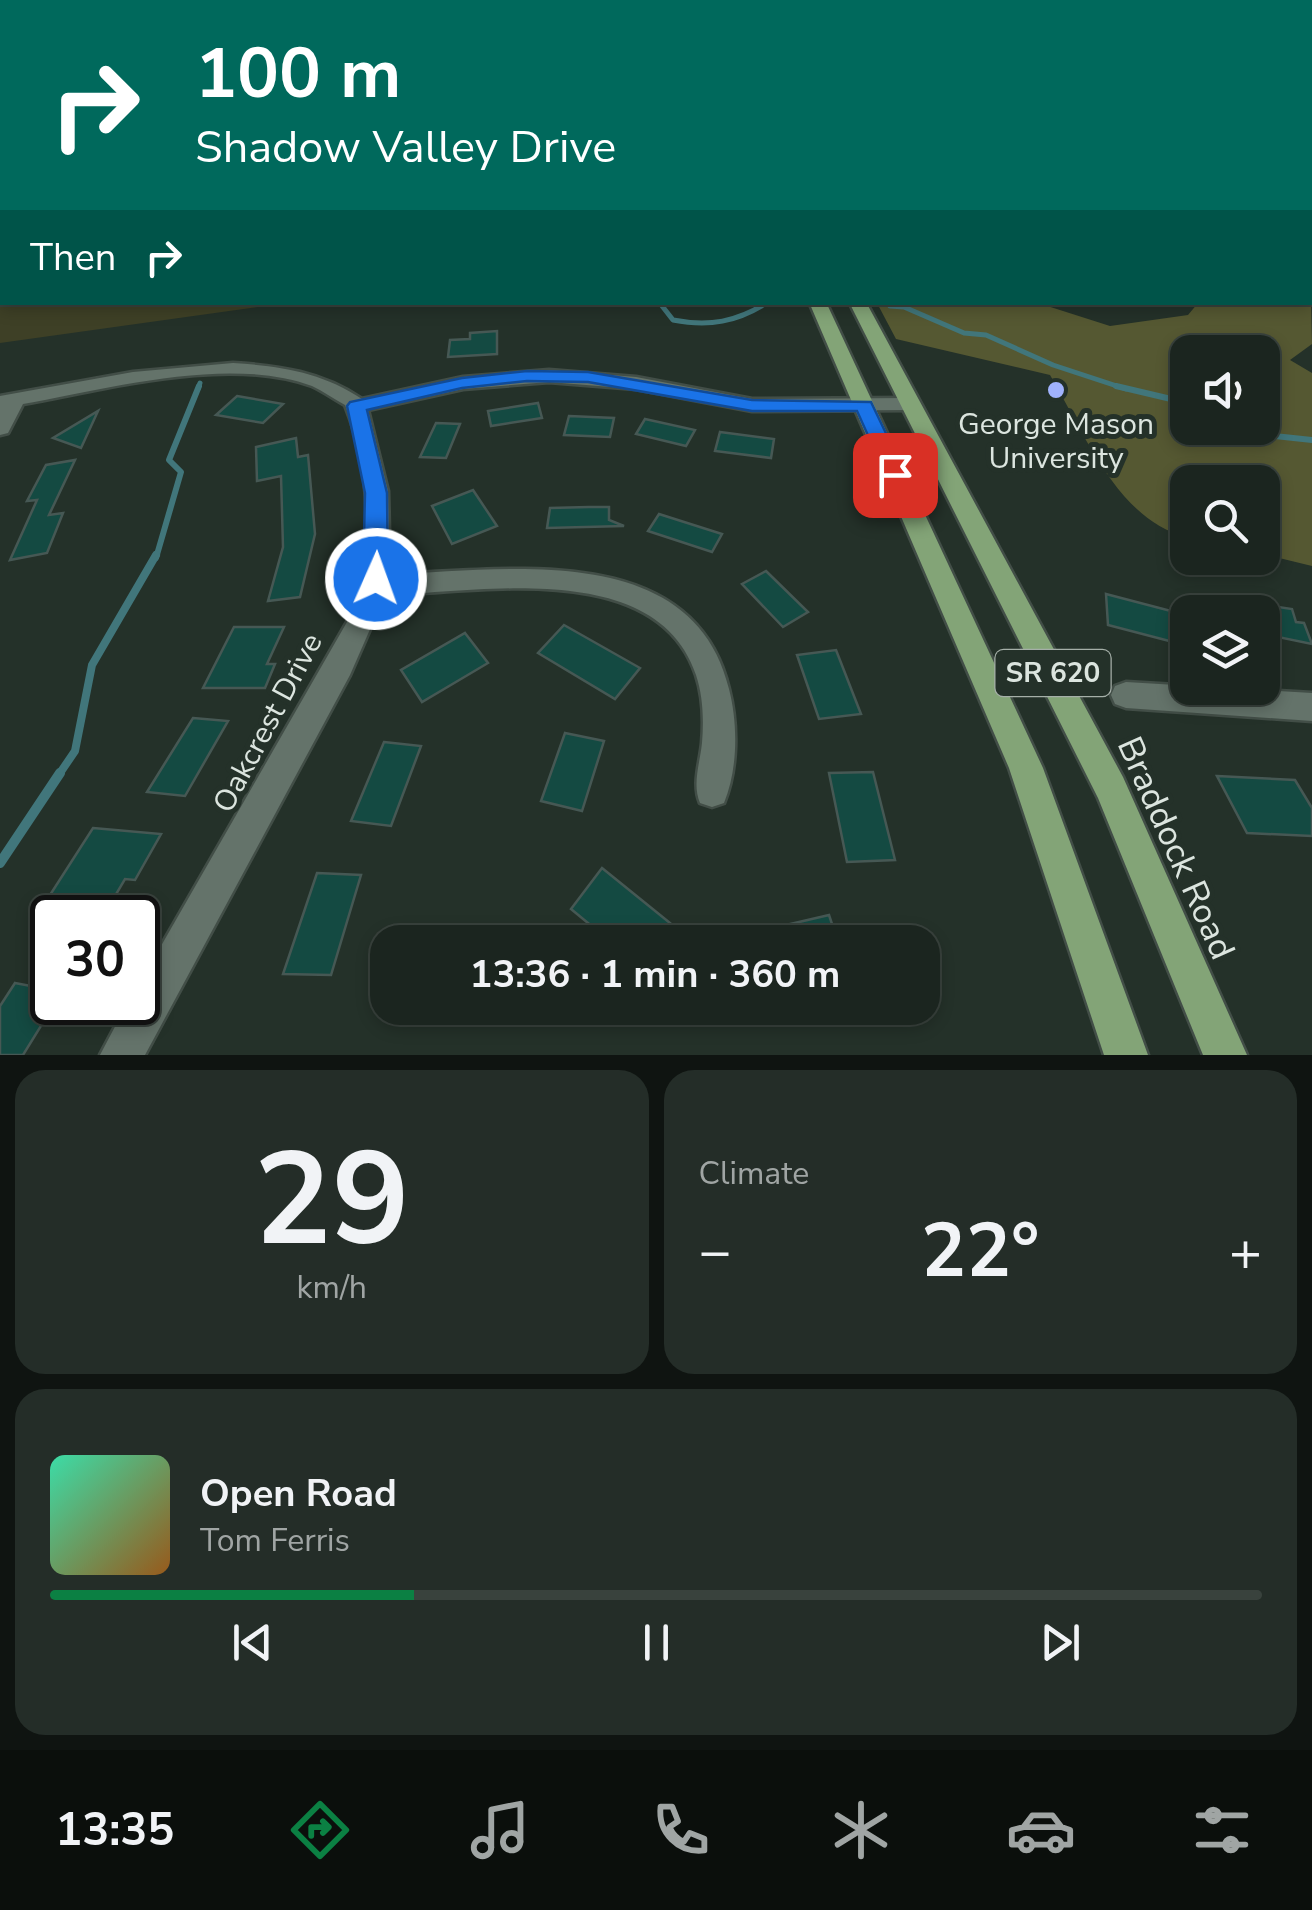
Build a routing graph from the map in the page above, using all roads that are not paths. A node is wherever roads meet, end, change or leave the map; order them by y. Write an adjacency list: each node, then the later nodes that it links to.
1 (817, 305): 6 (main road, SR 620)
2 (859, 305): 4 (main road, Braddock Road / SR 620)
3 (8, 400): 5 (street); 7 (street)
4 (910, 404): 6 (street); 14 (main road, Braddock Road / SR 620)
5 (356, 406): 6 (street); 8 (street, Oakcrest Drive)
6 (864, 406): 13 (main road, SR 620)
7 (0, 428)
8 (374, 585): 11 (street); 12 (street, Oakcrest Drive)
9 (1126, 695): 10 (street)
10 (1312, 708)
11 (712, 791)
12 (122, 1055)
13 (1126, 1055)
14 (1225, 1055)

